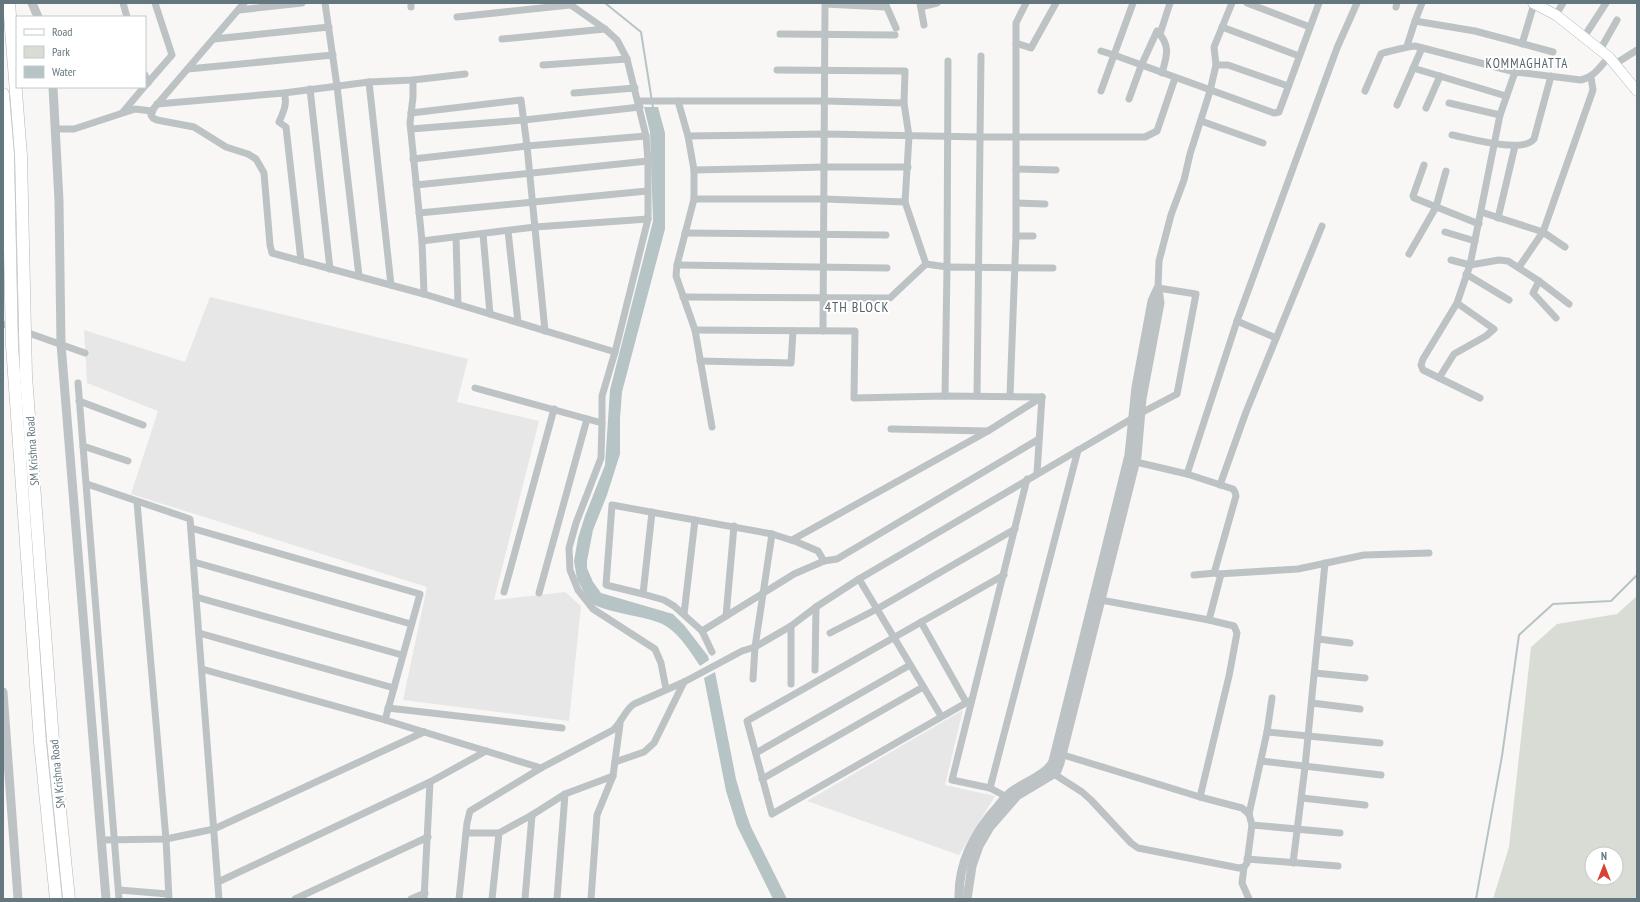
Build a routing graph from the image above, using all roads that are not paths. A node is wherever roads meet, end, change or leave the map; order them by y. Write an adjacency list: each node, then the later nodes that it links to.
1 (9, 3): 191 (highway, SM Krishna Road)
2 (32, 3): 26 (street)
3 (123, 3): 27 (street)
4 (155, 3): 73 (street)
5 (244, 3): 24 (street)
6 (302, 3): 24 (street)
7 (325, 3): 32 (street)
8 (937, 3): 23 (street)
9 (1026, 3): 42 (street)
10 (1056, 3): 42 (street)
11 (1133, 3): 51 (street)
12 (1170, 3): 37 (street)
13 (1232, 3): 34 (street)
14 (1247, 3): 33 (street)
15 (1319, 3): 33 (street)
16 (1357, 3): 184 (street)
17 (1422, 3): 30 (street)
18 (1533, 3): 25 (main road); 43 (street)
19 (1563, 3): 25 (street)
20 (1606, 3): 39 (street)
21 (569, 4): 28 (street); 35 (street)
22 (885, 5): 38 (street); 38 (street)
23 (921, 5): 31 (street)
24 (239, 10): 40 (street)
25 (1556, 15): 39 (main road)
26 (38, 16)
27 (127, 16)
28 (457, 17)
29 (1617, 20): 46 (street)
30 (1415, 22): 43 (street); 44 (street)
31 (924, 25)
32 (329, 27): 40 (street); 50 (street)
33 (1310, 27): 53 (street)
34 (1222, 28): 53 (street); 58 (street)
35 (605, 29): 41 (street); 54 (street)
36 (780, 34): 38 (street)
37 (1160, 34): 59 (street); 65 (street)
38 (824, 35): 63 (street)
39 (1584, 38): 46 (main road)
40 (214, 39): 61 (street)
41 (502, 39)
42 (1016, 43): 112 (street)
43 (1522, 44): 49 (street)
44 (1407, 46): 45 (street); 82 (street)
45 (1422, 48): 60 (street); 64 (street)
46 (1600, 50): 56 (main road)
47 (1636, 50): 56 (street)
48 (1101, 51): 51 (street)
49 (1552, 52)
50 (333, 55): 61 (street); 74 (street)
51 (1114, 55): 59 (street); 80 (street)
52 (981, 56): 111 (street)
53 (1299, 56): 75 (street)
54 (626, 59): 57 (street); 78 (street)
55 (948, 61): 110 (street)
56 (1612, 61): 69 (street); 83 (main road)
57 (543, 65)
58 (1216, 65): 75 (street); 81 (street)
59 (1141, 66): 65 (street); 88 (street)
60 (1412, 68): 67 (street); 95 (street)
61 (188, 69): 93 (street)
62 (777, 70): 63 (street)
63 (824, 70): 90 (street); 92 (street)
64 (1514, 72): 68 (street); 87 (street)
65 (1162, 73): 70 (street)
66 (465, 74): 71 (street)
67 (1440, 76): 87 (street); 96 (street)
68 (1551, 76): 69 (street); 116 (street)
69 (1591, 77): 146 (street)
70 (1175, 78): 81 (street); 112 (street)
71 (413, 80): 72 (street); 99 (street)
72 (369, 82): 74 (street); 173 (street)
73 (146, 85)
74 (337, 86): 79 (street); 171 (street)
75 (1288, 86): 81 (street)
76 (53, 88): 103 (street)
77 (143, 88): 98 (street)
78 (635, 88): 85 (street); 94 (street)
79 (310, 90): 84 (street); 169 (street)
80 (1101, 91)
81 (1210, 91): 102 (street)
82 (1365, 91)
83 (1637, 91)
84 (284, 93): 93 (street); 158 (street)
85 (574, 93)
86 (3, 94): 186 (highway, SM Krishna Road)
87 (1506, 96): 100 (street)
88 (1129, 99)
89 (678, 101): 90 (street); 94 (street); 108 (street)
90 (824, 101): 92 (street); 105 (street)
91 (1449, 102): 100 (street)
92 (904, 103): 109 (street)
93 (157, 104): 97 (street)
94 (639, 104): 101 (street); 107 (street)
95 (1397, 106)
96 (1426, 108)
97 (152, 111): 98 (street); 158 (street)
98 (122, 112): 103 (street)
99 (411, 113): 101 (street); 104 (street)
100 (1500, 115): 114 (street)
101 (524, 120): 104 (street); 115 (street)
102 (1201, 121): 113 (street); 174 (street)
103 (56, 129): 193 (street)
104 (411, 129): 117 (street)
105 (824, 134): 108 (street); 109 (street); 120 (street)
106 (1452, 135): 114 (street)
107 (646, 136): 115 (street); 118 (street)
108 (688, 136): 123 (street)
109 (910, 136): 110 (street); 121 (street)
110 (948, 137): 111 (street); 163 (street)
111 (981, 137): 112 (street); 165 (street)
112 (1016, 137): 122 (street)
113 (1263, 143)
114 (1494, 143): 116 (street); 136 (street)
115 (528, 146): 117 (street); 126 (street)
116 (1515, 146): 139 (street)
117 (413, 159): 127 (street)
118 (648, 161): 126 (street); 128 (street)
119 (1424, 165): 135 (street)
120 (824, 167): 121 (street); 123 (street); 130 (street)
121 (908, 167): 132 (street)
122 (1016, 169): 124 (street); 133 (street)
123 (694, 170): 129 (street)
124 (1056, 170)
125 (1446, 171): 135 (street)
126 (530, 172): 127 (street); 131 (street)
127 (416, 185): 137 (street)
128 (647, 192): 131 (street); 138 (street)
129 (694, 199): 130 (street); 144 (street)
130 (824, 199): 132 (street); 148 (street)
131 (532, 202): 137 (street); 142 (street)
132 (905, 202): 159 (street)
133 (1016, 203): 134 (street); 150 (street)
134 (1045, 204)
135 (1436, 207): 140 (street); 156 (street)
136 (1481, 212): 139 (street); 140 (street)
137 (419, 213): 153 (street)
138 (648, 218): 142 (street); 194 (street)
139 (1498, 218): 146 (street)
140 (1478, 224): 154 (street)
141 (1322, 226): 192 (street)
142 (535, 227): 143 (street); 188 (street)
143 (508, 231): 147 (street); 185 (street)
144 (685, 232): 148 (street); 161 (street)
145 (1445, 232): 154 (street)
146 (1543, 232): 155 (street); 168 (street)
147 (483, 234): 152 (street); 182 (street)
148 (824, 234): 149 (street); 162 (street)
149 (886, 234)
150 (1016, 236): 151 (street); 166 (street)
151 (1033, 236)
152 (456, 237): 153 (street); 180 (street)
153 (422, 241): 175 (street)
154 (1475, 241): 160 (street)
155 (1565, 247)
156 (1409, 254)
157 (1451, 260): 160 (street)
158 (301, 261): 169 (street)
159 (926, 264): 163 (street); 176 (street)
160 (1470, 264): 168 (street); 170 (street)
161 (677, 265): 162 (street); 177 (street)
162 (824, 267): 164 (street); 176 (street)
163 (946, 267): 165 (street); 200 (street)
164 (887, 268)
165 (979, 268): 166 (street); 201 (street)
166 (1014, 268): 167 (street); 202 (street)
167 (1053, 268)
168 (1519, 268): 172 (street)
169 (330, 269): 171 (street)
170 (1466, 274): 178 (street); 179 (street)
171 (359, 276): 173 (street)
172 (1539, 281): 181 (street); 183 (street)
173 (391, 285): 175 (street)
174 (1158, 288): 207 (street); 207 (street)
175 (424, 294): 180 (street)
176 (824, 296): 177 (street); 190 (street)
177 (683, 297): 187 (street)
178 (1509, 300)
179 (1457, 303): 197 (street); 197 (street)
180 (458, 304): 182 (street)
181 (1569, 304)
182 (490, 314): 185 (street)
183 (1556, 318)
184 (1237, 320): 192 (street); 220 (street)
185 (518, 322): 188 (street)
186 (7, 326): 191 (street); 328 (highway, SM Krishna Road)
187 (695, 330): 189 (street); 196 (street)
188 (545, 331): 194 (street)
189 (793, 331): 190 (street); 196 (street)
190 (823, 331): 200 (street)
191 (25, 332): 193 (street); 329 (highway, SM Krishna Road)
192 (1276, 338): 223 (street)
193 (61, 344): 195 (street); 317 (street)
194 (615, 352): 209 (street)
195 (85, 353)
196 (700, 361): 211 (street)
197 (1439, 378): 204 (street)
198 (78, 383): 205 (street)
199 (474, 388): 206 (street)
200 (945, 396): 201 (street)
201 (977, 396): 202 (street)
202 (1010, 396): 203 (street)
203 (1042, 397): 213 (street); 214 (street)
204 (1480, 398)
205 (79, 401): 210 (street); 215 (street)
206 (554, 409): 208 (street); 240 (street)
207 (1137, 416): 216 (street); 218 (street); 291 (street)
208 (587, 418): 209 (street); 242 (street)
209 (602, 423): 273 (street)
210 (143, 425)
211 (712, 427)
212 (890, 429): 213 (street)
213 (988, 431): 231 (street)
214 (1040, 439): 219 (street); 233 (street)
215 (83, 446): 217 (street); 222 (street)
216 (1078, 450): 219 (street); 301 (street)
217 (128, 461)
218 (1136, 462): 220 (street); 245 (street)
219 (1037, 473): 221 (street)
220 (1187, 474): 223 (street)
221 (1027, 479): 229 (street); 239 (street)
222 (87, 484): 224 (street); 318 (street)
223 (1220, 485): 236 (street)
224 (137, 502): 228 (street); 316 (street)
225 (652, 512): 226 (street); 243 (street); 243 (street)
226 (695, 520): 227 (street); 248 (street)
227 (734, 526): 230 (street); 249 (street)
228 (191, 528): 234 (street); 252 (street)
229 (1015, 529): 237 (street); 247 (street)
230 (772, 534): 231 (street); 241 (street)
231 (792, 540): 233 (street)
232 (1429, 553): 235 (street)
233 (824, 560): 241 (street)
234 (194, 562): 244 (street); 252 (street)
235 (1326, 563): 236 (street); 258 (street)
236 (1218, 574): 238 (street); 250 (street)
237 (1004, 575): 251 (street); 276 (street)
238 (1194, 575)
239 (859, 579): 246 (street); 247 (street)
240 (504, 592)
241 (764, 592): 249 (street); 260 (street)
242 (539, 593)
243 (643, 594): 248 (street)
244 (196, 597): 255 (street); 262 (street)
245 (1101, 600): 250 (street); 291 (street)
246 (816, 607): 253 (street); 265 (street)
247 (877, 609): 256 (street); 257 (street)
248 (684, 614): 254 (street)
249 (726, 616): 254 (street)
250 (1209, 620): 304 (street)
251 (921, 622): 257 (street); 276 (street)
252 (411, 624): 262 (street)
253 (791, 626): 260 (street); 270 (street)
254 (702, 631): 261 (street)
255 (199, 633): 264 (street); 272 (street)
256 (830, 633)
257 (894, 637): 263 (street); 290 (street)
258 (1318, 639): 259 (street); 266 (street)
259 (1350, 643)
260 (755, 648): 268 (street); 269 (street)
261 (712, 652)
262 (402, 655): 272 (street)
263 (910, 665): 271 (street); 290 (street)
264 (202, 669): 281 (street); 310 (street)
265 (815, 670)
266 (1315, 673): 267 (street); 277 (street)
267 (1365, 678)
268 (753, 679)
269 (684, 682): 273 (street); 293 (street)
270 (790, 684)
271 (923, 687): 280 (street); 299 (street)
272 (394, 688): 278 (street)
273 (666, 689): 282 (street)
274 (3, 692): 288 (street)
275 (1272, 698): 285 (street)
276 (969, 701): 280 (street); 301 (street)
277 (1312, 703): 279 (street); 286 (street)
278 (388, 708): 281 (street); 283 (street)
279 (1360, 709)
280 (941, 716): 299 (street)
281 (385, 720): 284 (street)
282 (620, 724): 293 (street); 295 (street)
283 (562, 728)
284 (424, 732): 289 (street); 310 (street)
285 (1267, 732): 286 (street); 292 (street)
286 (1308, 736): 287 (street); 294 (street)
287 (1380, 743)
288 (5, 748): 327 (street)
289 (486, 751): 295 (street); 300 (street)
290 (756, 753): 299 (street)
291 (1058, 753): 296 (street); 304 (street); 340 (street)
292 (1261, 761): 294 (street); 307 (street)
293 (615, 762): 298 (street)
294 (1305, 767): 297 (street); 305 (street)
295 (541, 768): 312 (street)
296 (1054, 774): 322 (street); 341 (street)
297 (1381, 775)
298 (613, 776): 302 (street); 339 (street)
299 (762, 778)
300 (430, 782): 315 (street); 323 (street)
301 (990, 788): 303 (street)
302 (565, 794): 308 (street); 338 (street)
303 (1005, 796)
304 (1200, 797): 307 (street)
305 (1302, 798): 306 (street); 311 (street)
306 (1365, 805)
307 (1249, 814): 309 (street)
308 (532, 815): 313 (street); 337 (street)
309 (1252, 825): 311 (street); 319 (street)
310 (214, 829): 316 (street); 323 (street)
311 (1297, 830): 314 (street); 320 (street)
312 (466, 833): 313 (street); 335 (street)
313 (499, 833): 336 (street)
314 (1340, 834)
315 (428, 837): 326 (street); 333 (street)
316 (166, 839): 318 (street); 325 (street)
317 (102, 840): 318 (street); 330 (street)
318 (114, 840): 324 (street)
319 (1248, 859): 320 (street); 322 (street)
320 (1293, 863): 321 (street)
321 (1338, 866)
322 (1244, 867): 342 (street)
323 (218, 882): 332 (street)
324 (119, 890): 325 (street); 331 (street)
325 (168, 896)
326 (425, 896): 334 (street)
327 (18, 899)
328 (56, 899)
329 (69, 899)
330 (106, 899)
331 (119, 899)
332 (219, 899)
333 (295, 899)
334 (411, 899)
335 (459, 899)
336 (492, 899)
337 (525, 899)
338 (557, 899)
339 (591, 899)
340 (959, 899)
341 (967, 899)
342 (1250, 899)

